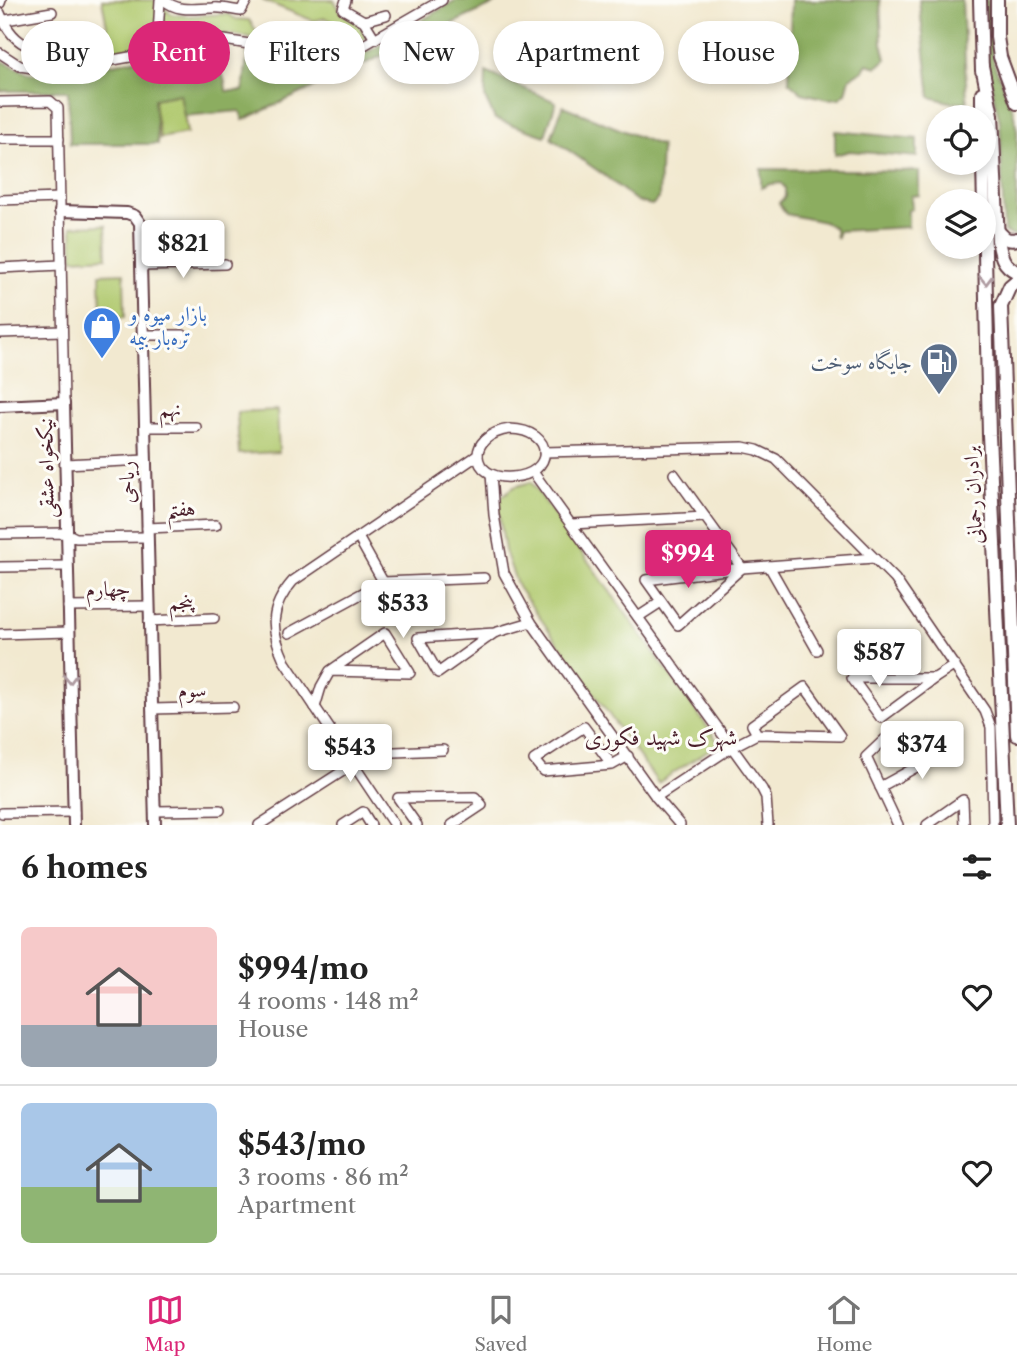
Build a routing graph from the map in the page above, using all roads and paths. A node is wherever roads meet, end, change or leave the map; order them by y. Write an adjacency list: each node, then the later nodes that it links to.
1 (162, 0): 2 (street); 10 (street)
2 (247, 0)
3 (346, 0): 11 (street)
4 (442, 0): 13 (street)
5 (980, 0): 18 (main road)
6 (996, 0): 20 (main road)
7 (52, 12): 9 (street)
8 (386, 15): 11 (street)
9 (1, 18): 15 (street)
10 (160, 21)
11 (364, 21)
12 (365, 23): 13 (street)
13 (374, 39): 14 (street)
14 (230, 41)
15 (21, 44)
16 (0, 53): 17 (street)
17 (21, 66)
18 (982, 66): 21 (main road); 28 (main road)
19 (0, 102): 23 (street, نیکخواه عشقی)
20 (1017, 103)
21 (982, 105)
22 (0, 139): 23 (street)
23 (59, 139): 25 (street, نیکخواه عشقی)
24 (983, 175): 114 (main road, برادران رحمانی, one-way to 114)
25 (60, 198): 26 (street); 27 (street, نیکخواه عشقی)
26 (0, 200)
27 (60, 211): 31 (street, نیکخواه عشقی); 32 (street, ریاحی)
28 (997, 230): 29 (main road); 34 (main road)
29 (1017, 239)
30 (225, 264): 32 (street)
31 (61, 265): 33 (street); 36 (street, نیکخواه عشقی)
32 (141, 266): 38 (street, ریاحی)
33 (0, 268)
34 (1017, 272)
35 (1017, 280): 85 (main road, برادران رحمانی)
36 (62, 331): 37 (street); 40 (street, نیکخواه عشقی)
37 (0, 333)
38 (143, 335): 39 (street); 42 (street, ریاحی)
39 (183, 335)
40 (64, 403): 41 (street); 47 (street, نیکخواه عشقی)
41 (0, 406)
42 (145, 427): 43 (street, نهم); 46 (street, ریاحی)
43 (196, 427)
44 (544, 452): 45 (street); 48 (street); 58 (street)
45 (478, 455): 49 (street); 57 (street)
46 (146, 460): 47 (street); 55 (street, ریاحی)
47 (65, 464): 54 (street, نیکخواه عشقی)
48 (533, 472): 49 (street); 52 (street)
49 (491, 474): 72 (street)
50 (674, 474): 51 (street)
51 (705, 517): 52 (street); 62 (street)
52 (572, 524): 69 (street)
53 (216, 525): 55 (street, هفتم)
54 (66, 533): 55 (street, هفتم); 56 (street, هفتم); 59 (street, نیکخواه عشقی)
55 (147, 533): 66 (street, ریاحی)
56 (0, 534)
57 (358, 537): 64 (street); 82 (street)
58 (874, 558): 60 (street); 78 (street)
59 (67, 566): 61 (street); 67 (street, نیکخواه عشقی)
60 (769, 566): 62 (street); 77 (street)
61 (0, 567)
62 (742, 568): 65 (street); 65 (street)
63 (484, 578): 64 (street)
64 (383, 582): 68 (street); 74 (street)
65 (661, 602): 69 (street)
66 (149, 606): 67 (street, چهارم); 71 (street, ریاحی)
67 (68, 607): 73 (street, نیکخواه عشقی)
68 (399, 610)
69 (638, 617): 87 (street)
70 (214, 618): 71 (street, پنجم)
71 (149, 621): 83 (street, ریاحی)
72 (531, 622): 75 (street); 90 (street)
73 (69, 632): 76 (street); 97 (street, نیکخواه عشقی, one-way to 97)
74 (289, 633)
75 (494, 633): 75 (street)
76 (0, 634)
77 (817, 650)
78 (955, 665): 80 (street); 113 (street)
79 (330, 671): 79 (street); 82 (street)
80 (935, 678): 80 (street)
81 (233, 706): 83 (street, سوم)
82 (315, 707): 91 (street)
83 (152, 709): 96 (street, ریاحی)
84 (757, 734): 84 (street); 87 (street)
85 (1017, 735)
86 (885, 739): 93 (street)
87 (732, 747): 94 (street); 109 (street)
88 (949, 749): 93 (street)
89 (443, 750): 91 (street)
90 (628, 756): 92 (street); 94 (street)
91 (354, 765): 99 (street); 103 (street)
92 (612, 765): 92 (street)
93 (880, 787): 110 (street)
94 (656, 797): 108 (street)
95 (220, 810): 96 (street)
96 (155, 811): 102 (street, ریاحی)
97 (74, 812): 98 (street); 101 (street, نیکخواه عشقی)
98 (2, 813)
99 (391, 821): 105 (street)
100 (415, 822): 106 (street); 107 (street)
101 (74, 825)
102 (155, 825)
103 (260, 825)
104 (343, 825): 105 (street)
105 (373, 825)
106 (402, 825)
107 (453, 825)
108 (680, 825)
109 (768, 825)
110 (898, 825)
111 (927, 825): 112 (street)
112 (964, 825)
113 (993, 825)
114 (1007, 825)

